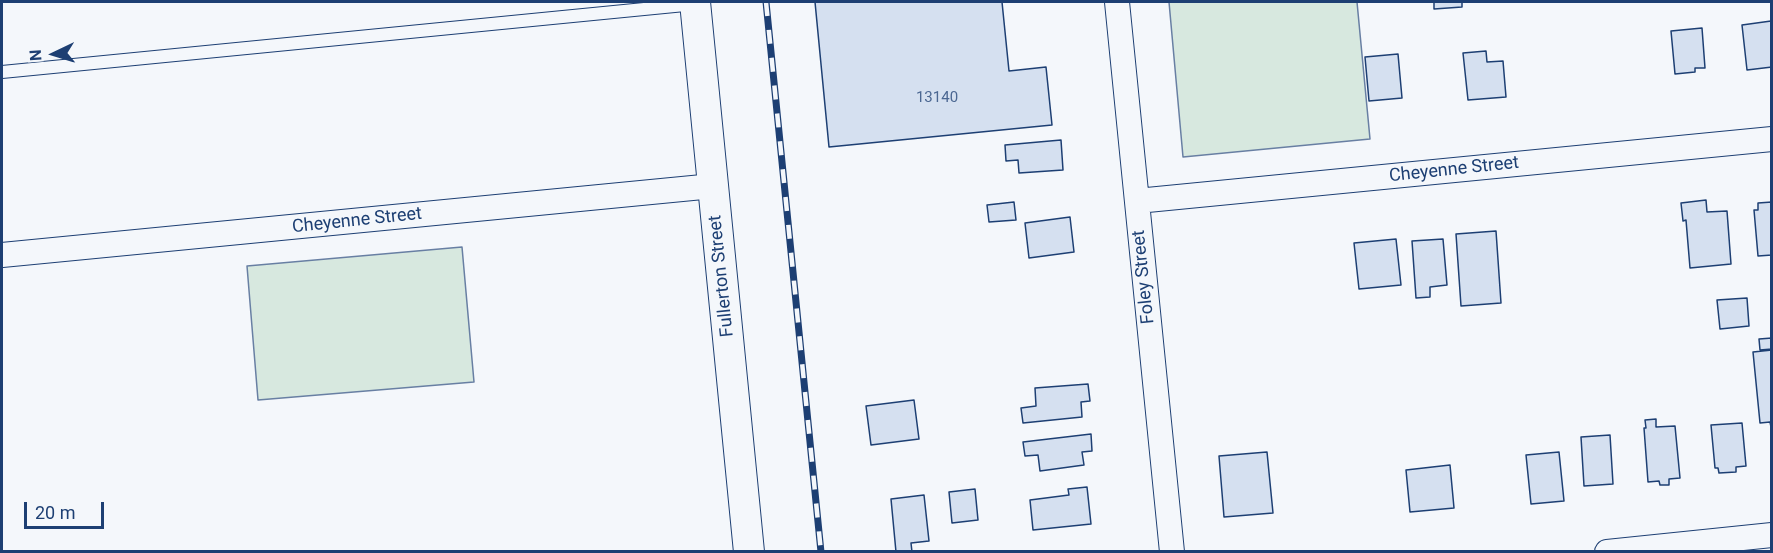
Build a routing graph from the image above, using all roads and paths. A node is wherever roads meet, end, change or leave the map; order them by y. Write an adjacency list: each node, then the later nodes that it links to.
1 (1117, 2): 6 (street, Foley Street)
2 (695, 3): 3 (lane); 5 (street, Fullerton Street)
3 (2, 72)
4 (1772, 139): 6 (street, Cheyenne Street)
5 (713, 186): 7 (street, Cheyenne Street); 9 (street, Fullerton Street)
6 (1137, 201): 10 (street, Foley Street)
7 (2, 255)
8 (1772, 536): 11 (street)
9 (749, 552)
10 (1172, 552)
11 (1607, 552)

